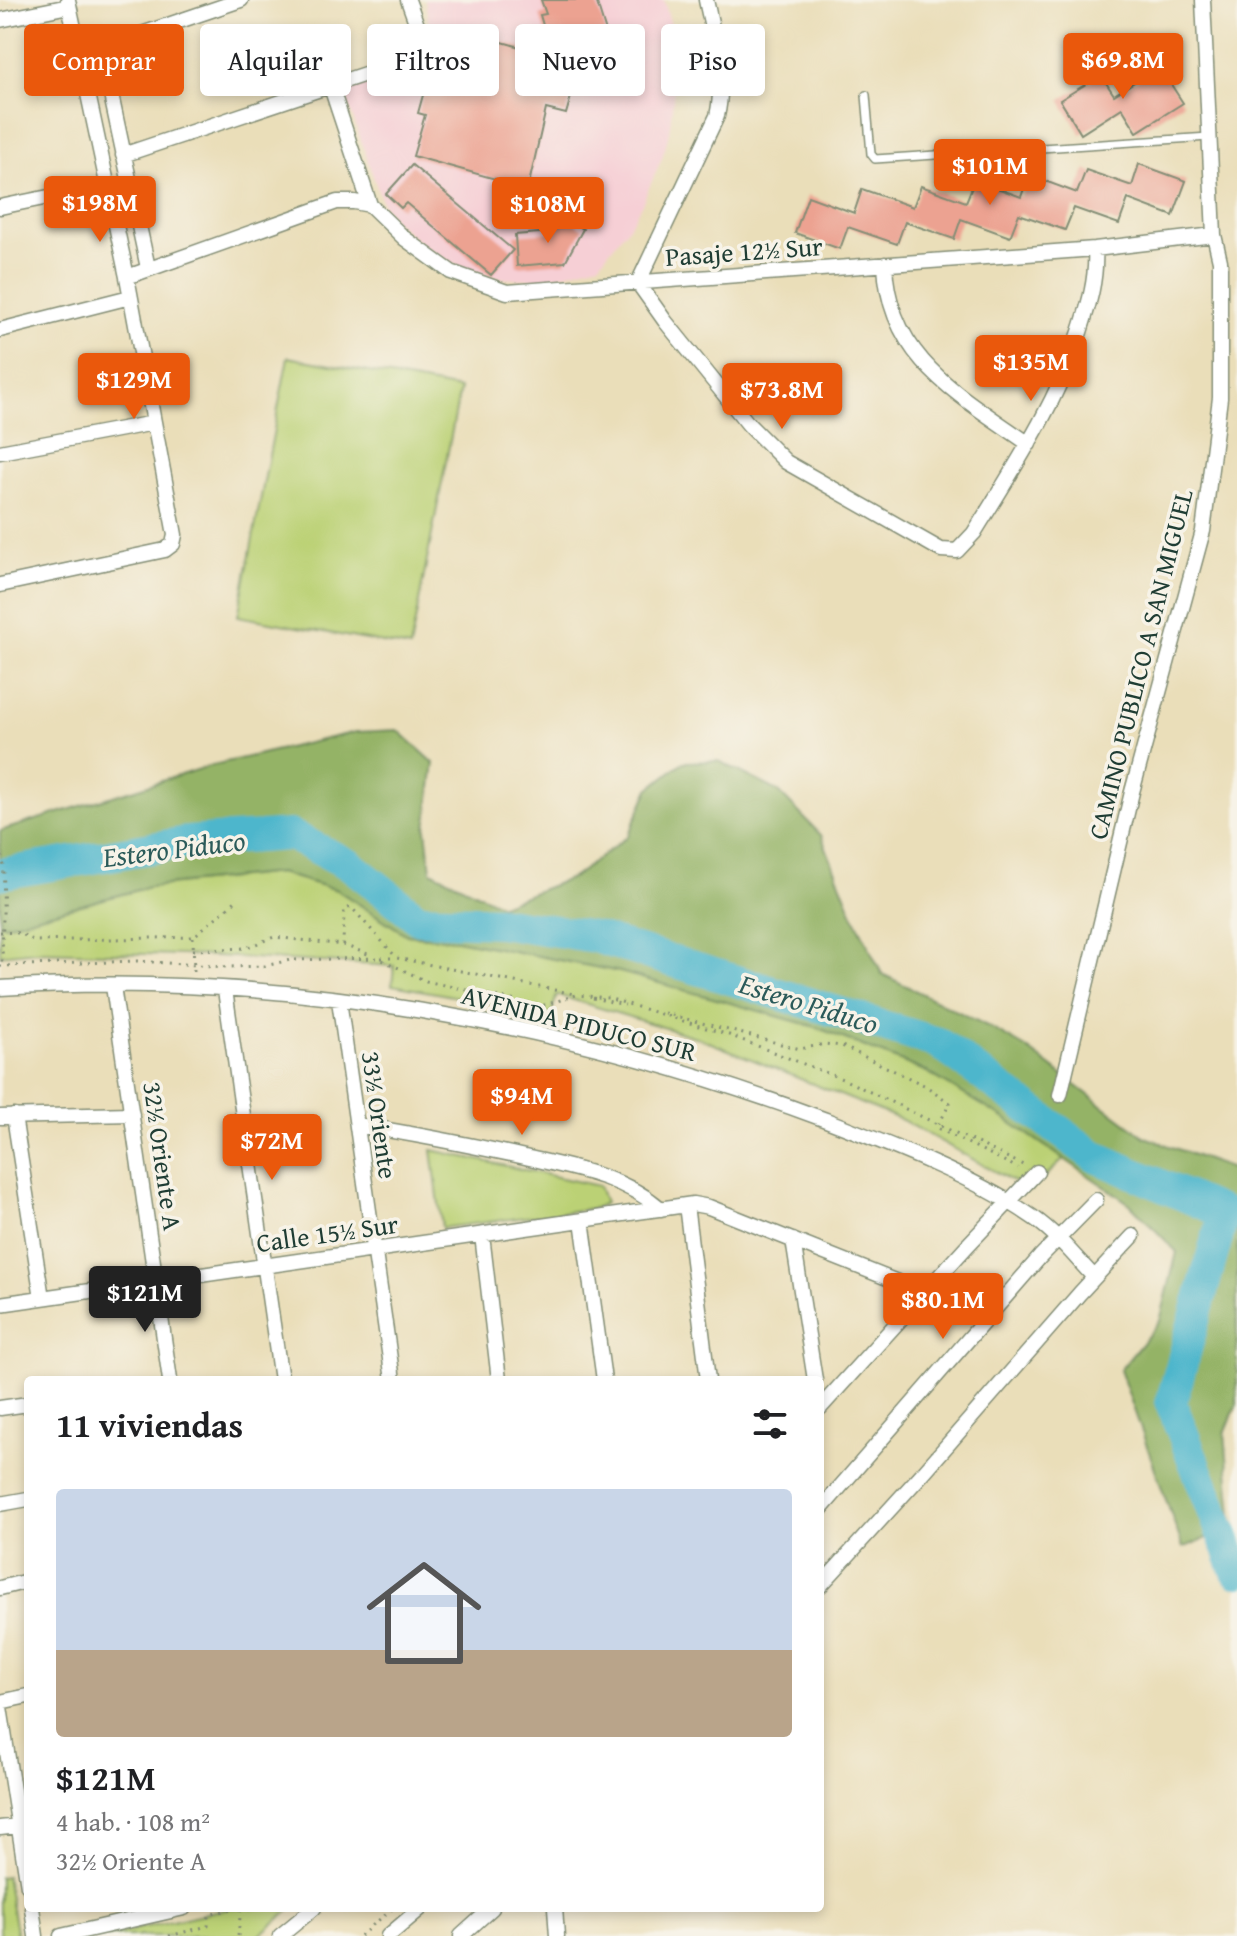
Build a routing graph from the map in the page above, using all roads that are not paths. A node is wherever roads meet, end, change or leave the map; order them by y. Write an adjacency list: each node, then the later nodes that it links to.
1 (241, 0): 8 (street)
2 (408, 0): 9 (street)
3 (706, 0): 25 (street)
4 (1203, 0): 15 (street, CAMINO PUBLICO A SAN MIGUEL)
5 (68, 3): 6 (street); 7 (street)
6 (0, 20)
7 (73, 24)
8 (171, 24)
9 (351, 80)
10 (866, 95): 15 (lane)
11 (89, 96): 17 (street)
12 (111, 96): 16 (street)
13 (303, 96): 16 (street)
14 (334, 96): 18 (street)
15 (1209, 137): 20 (street, CAMINO PUBLICO A SAN MIGUEL)
16 (123, 155): 23 (street)
17 (107, 185): 19 (street); 24 (street)
18 (370, 205): 23 (street); 25 (street, Pasaje 12½ Sur)
19 (0, 207)
20 (1214, 235): 21 (street, Pasaje 12½ Sur); 36 (street, CAMINO PUBLICO A SAN MIGUEL)
21 (1095, 249): 22 (street, Pasaje 12½ Sur); 29 (street)
22 (885, 264): 25 (street, Pasaje 12½ Sur); 29 (street)
23 (148, 268): 24 (street)
24 (127, 277): 26 (street)
25 (638, 283): 29 (street)
26 (130, 297): 27 (street); 28 (street)
27 (0, 330)
28 (154, 423): 30 (street); 31 (street)
29 (1029, 444)
30 (0, 452)
31 (0, 585)
32 (113, 986): 33 (street, AVENIDA PIDUCO SUR); 34 (street, AVENIDA PIDUCO SUR); 37 (street, 32½ Oriente A)
33 (2, 988)
34 (225, 990): 35 (street, AVENIDA PIDUCO SUR); 51 (street)
35 (339, 1000): 39 (street, 33½ Oriente); 42 (street, AVENIDA PIDUCO SUR)
36 (1060, 1095)
37 (132, 1114): 38 (street); 53 (street, 32½ Oriente A)
38 (7, 1117): 55 (street)
39 (357, 1125): 44 (street); 50 (street, 33½ Oriente)
40 (1036, 1174): 42 (street)
41 (1096, 1200): 48 (street)
42 (1009, 1201): 48 (street, AVENIDA PIDUCO SUR); 54 (street)
43 (686, 1205): 44 (street, Calle 15½ Sur); 49 (street); 62 (street)
44 (661, 1209): 45 (street, Calle 15½ Sur)
45 (582, 1220): 46 (street, Calle 15½ Sur); 61 (street)
46 (482, 1235): 50 (street, Calle 15½ Sur); 60 (street)
47 (1133, 1236): 52 (street)
48 (1058, 1239): 52 (street, AVENIDA PIDUCO SUR); 69 (street)
49 (793, 1240): 54 (street); 63 (street)
50 (375, 1250): 51 (street, Calle 15½ Sur); 59 (street, 33½ Oriente)
51 (265, 1267): 53 (street, Calle 15½ Sur); 58 (street)
52 (1094, 1277): 71 (street)
53 (157, 1282): 55 (street, Calle 15½ Sur); 57 (street, 32½ Oriente A)
54 (925, 1293): 64 (street)
55 (42, 1298): 56 (street, Calle 15½ Sur)
56 (0, 1304)
57 (169, 1376)
58 (280, 1376)
59 (392, 1376)
60 (499, 1376)
61 (603, 1376)
62 (707, 1376)
63 (814, 1376)
64 (824, 1404)
65 (24, 1405): 66 (street)
66 (0, 1408)
67 (24, 1500): 68 (street)
68 (0, 1504)
69 (824, 1505)
70 (24, 1582): 72 (street)
71 (824, 1582)
72 (0, 1588)
73 (24, 1697): 74 (street)
74 (0, 1705): 75 (street)
75 (18, 1826): 76 (street); 77 (street)
76 (0, 1828)
77 (24, 1862)
78 (33, 1912): 84 (street)
79 (309, 1912): 86 (street)
80 (416, 1912): 87 (street)
81 (488, 1912): 88 (street)
82 (555, 1912): 89 (street)
83 (138, 1913): 85 (street)
84 (36, 1936)
85 (61, 1936)
86 (280, 1936)
87 (388, 1936)
88 (461, 1936)
89 (557, 1936)

